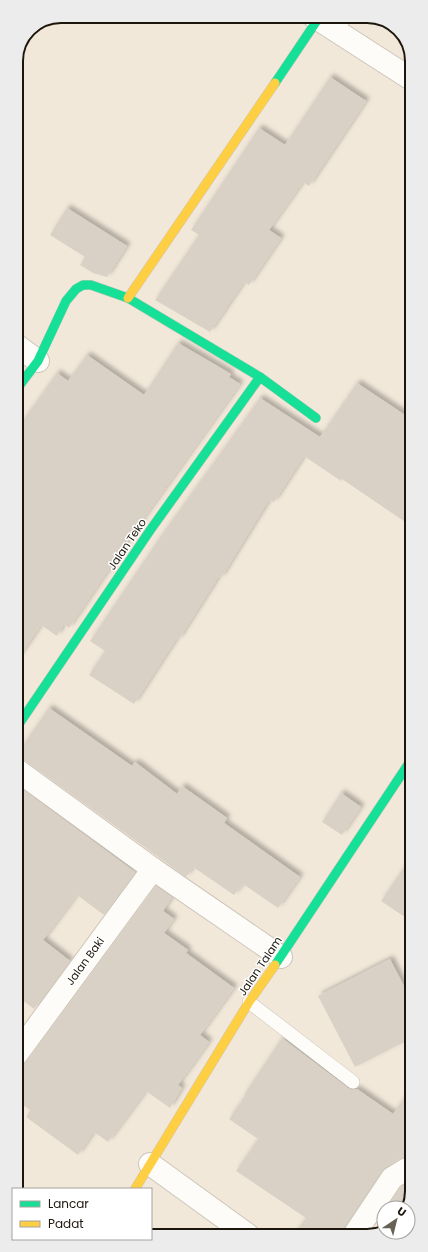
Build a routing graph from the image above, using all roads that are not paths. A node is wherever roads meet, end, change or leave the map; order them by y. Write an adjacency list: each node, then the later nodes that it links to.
1 (327, 23): 4 (street)
2 (331, 23): 3 (street)
3 (405, 75)
4 (128, 298): 6 (street); 7 (street)
5 (23, 350): 6 (street)
6 (38, 361): 8 (street)
7 (260, 377): 9 (street); 10 (street, Jalan Teko)
8 (23, 381)
9 (316, 418)
10 (23, 718)
11 (405, 769): 14 (street, Jalan Talam)
12 (23, 774): 13 (street)
13 (153, 869): 14 (street); 16 (street, Jalan Baki)
14 (280, 957): 15 (street, Jalan Talam)
15 (249, 1002): 17 (lane); 18 (street, Jalan Talam)
16 (23, 1046)
17 (353, 1082)
18 (150, 1164): 20 (street, Jalan Talam); 21 (street)
19 (405, 1170): 22 (street)
20 (136, 1188)
21 (240, 1229)
22 (358, 1229)

